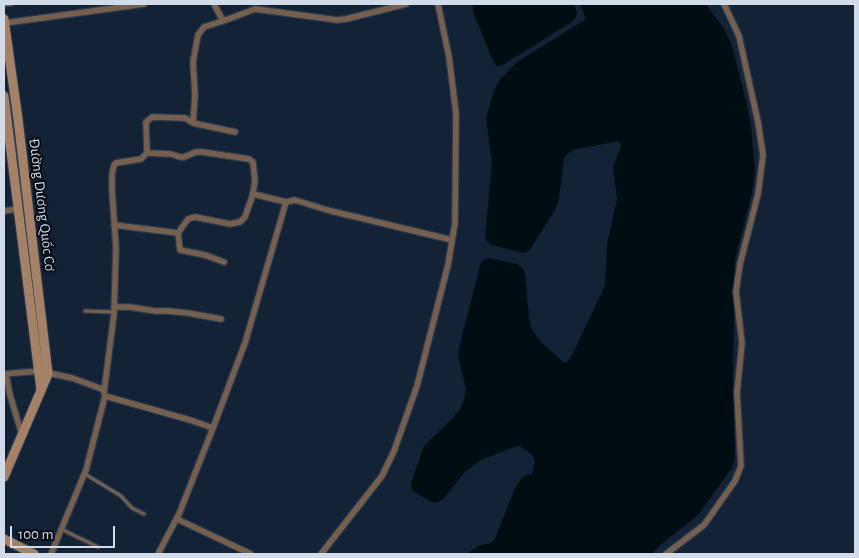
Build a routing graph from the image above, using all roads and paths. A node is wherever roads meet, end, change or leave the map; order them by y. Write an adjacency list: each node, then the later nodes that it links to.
1 (12, 4): 7 (lane)
2 (144, 4): 9 (street)
3 (214, 4): 8 (street)
4 (406, 4): 8 (street)
5 (438, 4): 22 (street)
6 (724, 4): 44 (street)
7 (4, 5)
8 (226, 20): 13 (street)
9 (4, 22): 11 (main road, Đường Dương Quốc Cơ)
10 (4, 96): 12 (main road, Đường Dương Quốc Cơ)
11 (18, 119): 12 (main road); 27 (main road, Đường Dương Quốc Cơ)
12 (7, 120): 18 (main road, Đường Dương Quốc Cơ)
13 (193, 122): 14 (street); 15 (street)
14 (235, 132)
15 (147, 153): 16 (street); 20 (street)
16 (253, 194): 17 (street); 21 (street)
17 (286, 202): 22 (street); 30 (street)
18 (18, 209): 19 (street); 27 (main road, Đường Dương Quốc Cơ)
19 (4, 211)
20 (114, 226): 21 (street); 24 (street)
21 (178, 233): 23 (street)
22 (452, 240): 43 (street)
23 (224, 262)
24 (114, 310): 25 (lane); 26 (street); 29 (street)
25 (85, 311)
26 (220, 319)
27 (44, 373): 28 (street); 29 (street); 31 (main road, Đường Dương Quốc Cơ)
28 (5, 374): 31 (street)
29 (105, 394): 30 (street); 33 (street)
30 (211, 428): 35 (street)
31 (22, 437): 32 (main road, Đường Dương Quốc Cơ)
32 (5, 472)
33 (84, 474): 34 (lane); 36 (street)
34 (144, 514)
35 (177, 519): 41 (street); 42 (street)
36 (61, 529): 38 (lane); 40 (street)
37 (4, 539): 39 (main road)
38 (98, 547)
39 (34, 554)
40 (51, 554)
41 (158, 554)
42 (251, 554)
43 (321, 554)
44 (666, 554)

